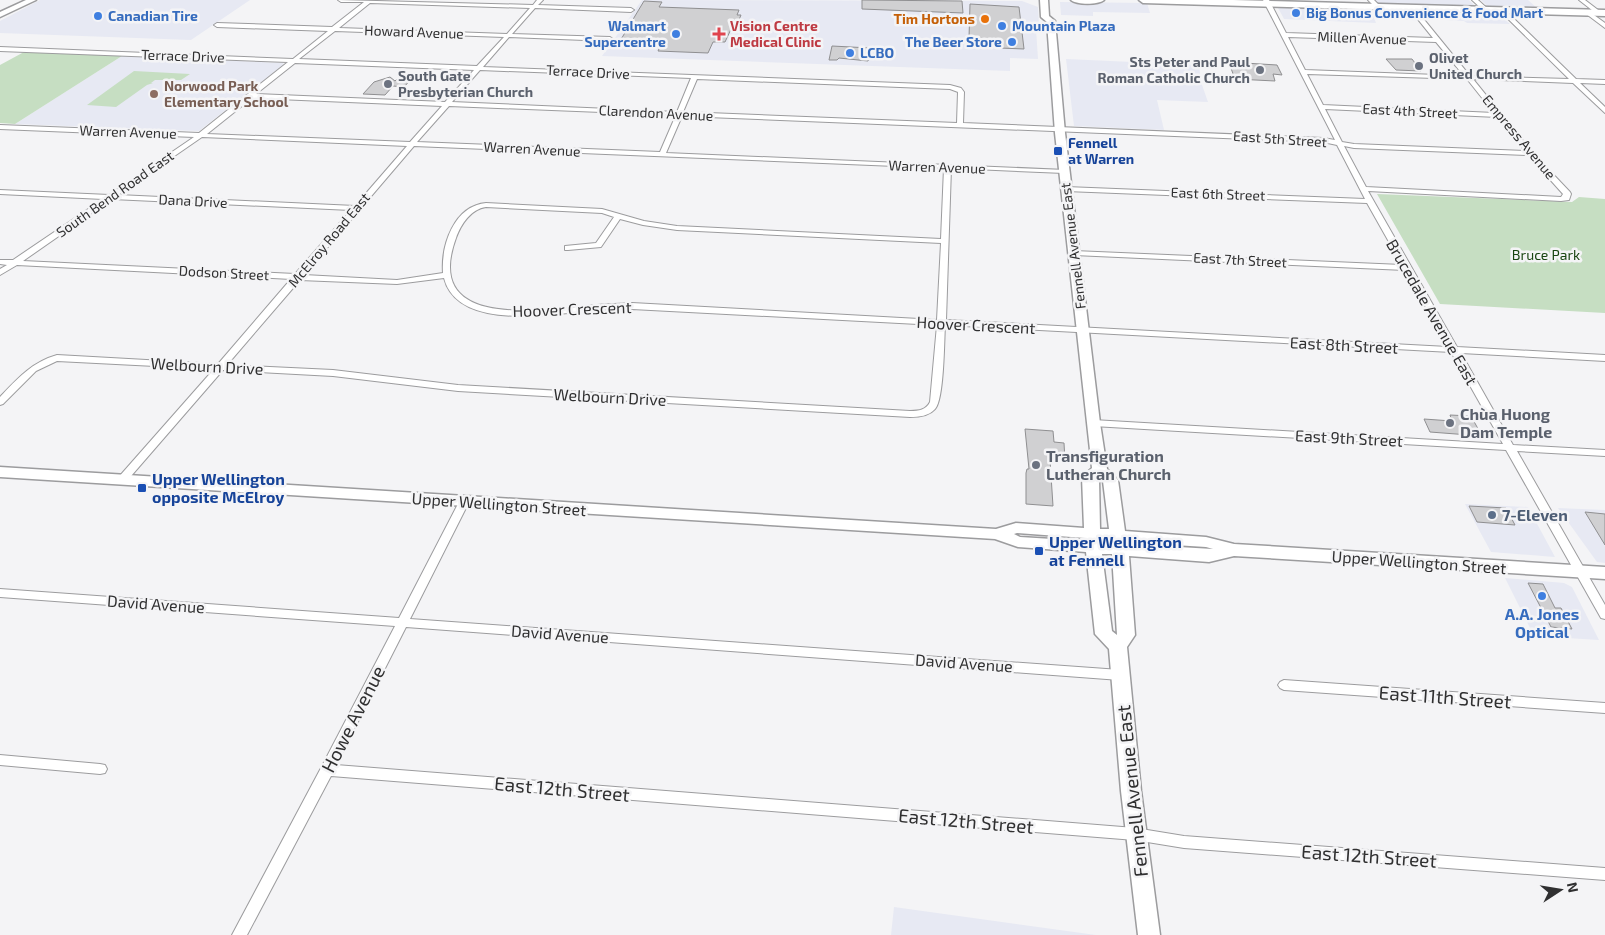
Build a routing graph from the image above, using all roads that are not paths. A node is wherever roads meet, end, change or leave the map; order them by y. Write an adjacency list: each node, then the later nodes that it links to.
1 (20, 0): 17 (main road)
2 (32, 0): 23 (main road)
3 (342, 0): 4 (street)
4 (370, 0): 15 (street); 26 (street, South Bend Road East)
5 (540, 0): 15 (street, McElroy Road East)
6 (1044, 0): 47 (main road, Fennell Avenue East)
7 (1075, 0): 8 (main road)
8 (1100, 0)
9 (1143, 0): 10 (main road)
10 (1161, 0): 13 (main road)
11 (1475, 0): 19 (street)
12 (1582, 0): 22 (street)
13 (1267, 2): 14 (main road); 28 (street, Brucedale Avenue East)
14 (1374, 3): 16 (main road)
15 (534, 7): 18 (street); 27 (street, McElroy Road East)
16 (1411, 8): 19 (main road); 30 (street, Empress Avenue)
17 (0, 10)
18 (630, 10)
19 (1486, 10): 20 (main road)
20 (1502, 10): 21 (main road); 37 (street)
21 (1588, 12): 22 (main road); 25 (street)
22 (1602, 13)
23 (0, 15)
24 (217, 25): 26 (street, Howard Avenue)
25 (1605, 26)
26 (335, 29): 27 (street, Howard Avenue); 32 (street, South Bend Road East)
27 (507, 36): 29 (street, Howard Avenue); 33 (street, McElroy Road East)
28 (1284, 36): 30 (street, Millen Avenue); 34 (street, Brucedale Avenue East)
29 (610, 39)
30 (1439, 40): 36 (street, Empress Avenue)
31 (0, 49): 32 (street, Terrace Drive)
32 (295, 60): 33 (street, Terrace Drive); 39 (street, South Bend Road East)
33 (478, 68): 35 (street, Terrace Drive); 40 (street, McElroy Road East)
34 (1303, 72): 36 (street); 41 (street, Brucedale Avenue East)
35 (696, 77): 43 (street); 45 (street, Terrace Drive)
36 (1470, 78): 37 (street); 44 (street, Empress Avenue)
37 (1574, 81): 38 (street); 42 (street)
38 (1605, 82)
39 (252, 96): 40 (street, Clarendon Avenue); 48 (street, South Bend Road East)
40 (446, 103): 43 (street, Clarendon Avenue); 49 (street, McElroy Road East)
41 (1320, 107): 44 (street, East 4th Street); 50 (street, Brucedale Avenue East)
42 (1605, 111)
43 (680, 114): 45 (street, Clarendon Avenue); 52 (street)
44 (1500, 115): 51 (street, Empress Avenue)
45 (960, 126): 47 (street, Clarendon Avenue)
46 (0, 127): 48 (street, Warren Avenue)
47 (1060, 129): 50 (street, East 5th Street); 54 (main road, Fennell Avenue East)
48 (202, 135): 49 (street, Warren Avenue); 58 (street, South Bend Road East)
49 (410, 144): 52 (street, Warren Avenue); 60 (street, McElroy Road East)
50 (1338, 144): 51 (street, East 5th Street); 56 (street, Brucedale Avenue East)
51 (1530, 153): 56 (street, Empress Avenue)
52 (662, 155): 53 (street, Warren Avenue)
53 (948, 168): 54 (street, Warren Avenue); 62 (street, Welbourn Drive)
54 (1064, 171): 55 (main road, Fennell Avenue East)
55 (1066, 189): 59 (street, East 6th Street); 64 (main road, Fennell Avenue East)
56 (1362, 189): 59 (street, Brucedale Avenue East)
57 (0, 192): 58 (street, Dana Drive)
58 (111, 197): 60 (street, Dana Drive); 66 (street, South Bend Road East)
59 (1369, 201): 67 (street, Brucedale Avenue East)
60 (356, 208): 70 (street, McElroy Road East)
61 (618, 216): 62 (street); 63 (street); 69 (street)
62 (945, 241): 71 (street, Welbourn Drive)
63 (568, 248)
64 (1074, 252): 67 (street, East 7th Street); 72 (main road, Fennell Avenue East)
65 (0, 262): 66 (street, Dodson Street)
66 (14, 263): 68 (street, South Bend Road East); 70 (street, Dodson Street)
67 (1407, 268): 73 (street, Brucedale Avenue East)
68 (0, 273)
69 (447, 275): 70 (street, Dodson Street); 71 (street, Hoover Crescent)
70 (299, 277): 75 (street, McElroy Road East)
71 (941, 323): 72 (street, Hoover Crescent); 75 (street, Welbourn Drive)
72 (1083, 330): 73 (street, East 8th Street); 77 (main road, Fennell Avenue East)
73 (1454, 350): 74 (street, East 8th Street); 78 (street, Brucedale Avenue East)
74 (1605, 358)
75 (222, 367): 76 (street, Welbourn Drive); 82 (street, McElroy Road East)
76 (0, 402)
77 (1093, 423): 78 (street, East 9th Street); 80 (main road, Fennell Avenue East)
78 (1509, 447): 79 (street, East 9th Street); 86 (street, Brucedale Avenue East)
79 (1605, 453)
80 (1100, 470): 84 (main road); 85 (main road, Fennell Avenue East)
81 (0, 472): 82 (main road, Upper Wellington Street)
82 (121, 482): 83 (main road, Upper Wellington Street)
83 (464, 502): 84 (main road, Upper Wellington Street); 90 (street, Howe Avenue)
84 (1093, 540): 85 (main road, Upper Wellington Street); 91 (main road)
85 (1119, 542): 86 (main road, Upper Wellington Street); 91 (main road, Fennell Avenue East)
86 (1580, 572): 87 (main road, Upper Wellington Street); 89 (street, Brucedale Avenue East)
87 (1605, 573)
88 (0, 593): 90 (street, David Avenue)
89 (1605, 615)
90 (402, 622): 92 (street, David Avenue); 97 (street, Howe Avenue)
91 (1118, 646): 92 (main road, Fennell Avenue East)
92 (1120, 675): 98 (main road, Fennell Avenue East)
93 (1284, 685): 94 (street, East 11th Street)
94 (1605, 708)
95 (0, 760): 96 (street)
96 (100, 769)
97 (327, 770): 98 (street, East 12th Street); 100 (street, Howe Avenue)
98 (1135, 834): 99 (street, East 12th Street); 101 (main road, Fennell Avenue East)
99 (1605, 874)
100 (239, 935)
101 (1149, 935)

